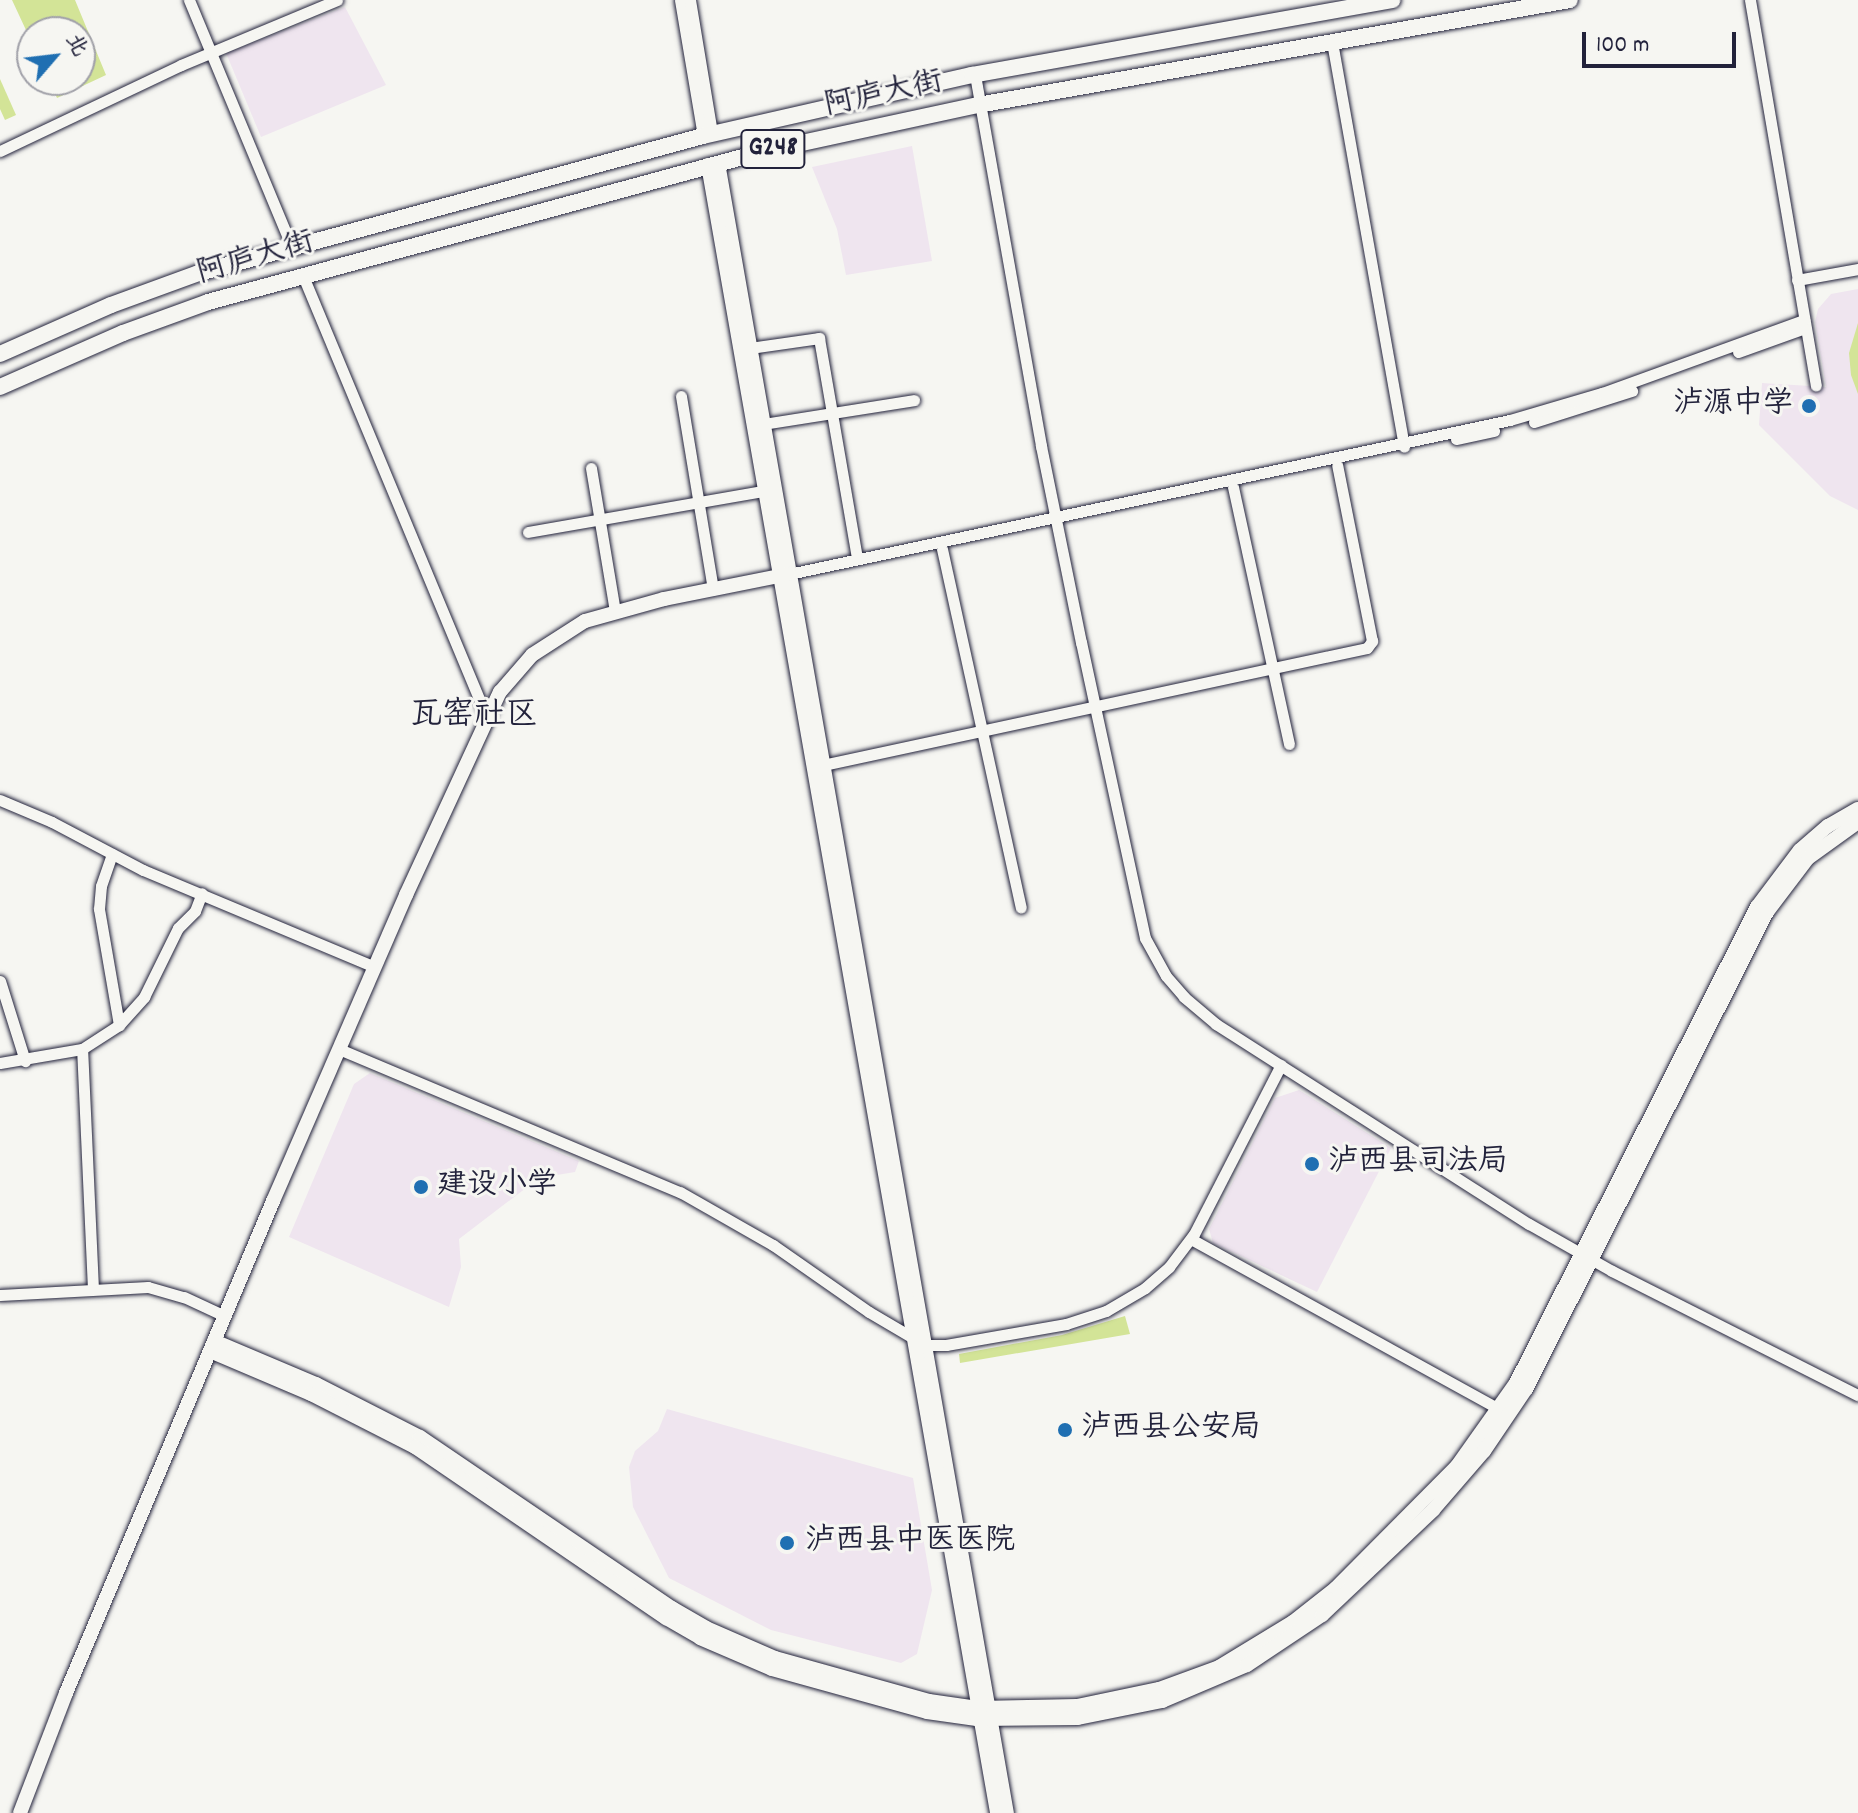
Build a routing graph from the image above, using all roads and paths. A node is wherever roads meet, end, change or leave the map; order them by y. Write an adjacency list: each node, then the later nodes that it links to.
1 (189, 0): 9 (street)
2 (337, 0): 9 (street)
3 (680, 0): 12 (street)
4 (690, 0): 12 (street)
5 (1392, 0): 10 (highway, 阿庐大街 / G248)
6 (1570, 0): 8 (highway, 阿庐大街 / G248)
7 (1750, 0): 18 (street)
8 (1332, 42): 11 (highway, 阿庐大街 / G248); 28 (street)
9 (211, 53): 13 (street); 15 (street)
10 (975, 75): 11 (street); 12 (highway, 阿庐大街 / G248)
11 (980, 104): 14 (highway, 阿庐大街 / G248); 35 (street)
12 (708, 134): 15 (highway, G248)
13 (0, 151)
14 (713, 164): 17 (highway, 阿庐大街 / G248); 20 (main road); 32 (main road)
15 (292, 247): 21 (highway, G248)
16 (1858, 269): 18 (street)
17 (303, 276): 23 (highway, 阿庐大街 / G248); 44 (street)
18 (1797, 280): 19 (street)
19 (1805, 324): 22 (street); 28 (street)
20 (750, 348): 26 (street); 27 (main road)
21 (0, 354)
22 (1816, 385)
23 (0, 387)
24 (681, 396): 33 (street)
25 (914, 400): 26 (street)
26 (832, 413): 27 (street); 38 (street)
27 (763, 424): 39 (main road)
28 (1404, 446): 29 (street); 35 (street)
29 (1337, 465): 31 (street); 42 (street)
30 (591, 468): 34 (street)
31 (1233, 487): 35 (street); 42 (street)
32 (764, 491): 33 (street); 39 (main road)
33 (699, 502): 34 (street); 40 (street)
34 (599, 520): 36 (street); 41 (street)
35 (1056, 521): 37 (street); 38 (street); 43 (street)
36 (528, 532)
37 (942, 549): 39 (street); 45 (street)
38 (857, 559): 39 (street)
39 (785, 578): 40 (main road); 47 (main road); 58 (main road); 67 (main road)
40 (713, 589): 41 (main road)
41 (615, 611): 44 (main road)
42 (1274, 669): 43 (street); 46 (street)
43 (1095, 708): 45 (street); 61 (street)
44 (487, 719): 54 (main road)
45 (982, 732): 47 (street); 53 (street)
46 (1289, 744)
47 (823, 765): 67 (main road)
48 (0, 800): 51 (street)
49 (1858, 809): 63 (main road)
50 (1858, 822): 63 (main road)
51 (112, 854): 52 (street); 56 (street)
52 (202, 893): 54 (street); 56 (street)
53 (1021, 907)
54 (375, 967): 58 (main road)
55 (0, 981): 59 (street)
56 (119, 1025): 57 (street)
57 (82, 1049): 59 (street); 64 (street)
58 (342, 1050): 66 (main road); 67 (street); 68 (main road)
59 (25, 1061): 60 (street)
60 (0, 1063)
61 (1281, 1065): 62 (street); 63 (street)
62 (1191, 1239): 67 (street); 70 (street)
63 (1586, 1256): 69 (street); 70 (main road)
64 (93, 1289): 65 (street); 66 (street)
65 (0, 1295)
66 (225, 1316): 68 (main road)
67 (919, 1342): 71 (main road)
68 (215, 1348): 71 (main road); 72 (main road); 73 (main road)
69 (1858, 1395)
70 (1504, 1412): 71 (main road)
71 (984, 1714): 74 (main road); 75 (main road)
72 (20, 1813)
73 (28, 1813)
74 (997, 1813)
75 (1007, 1813)

